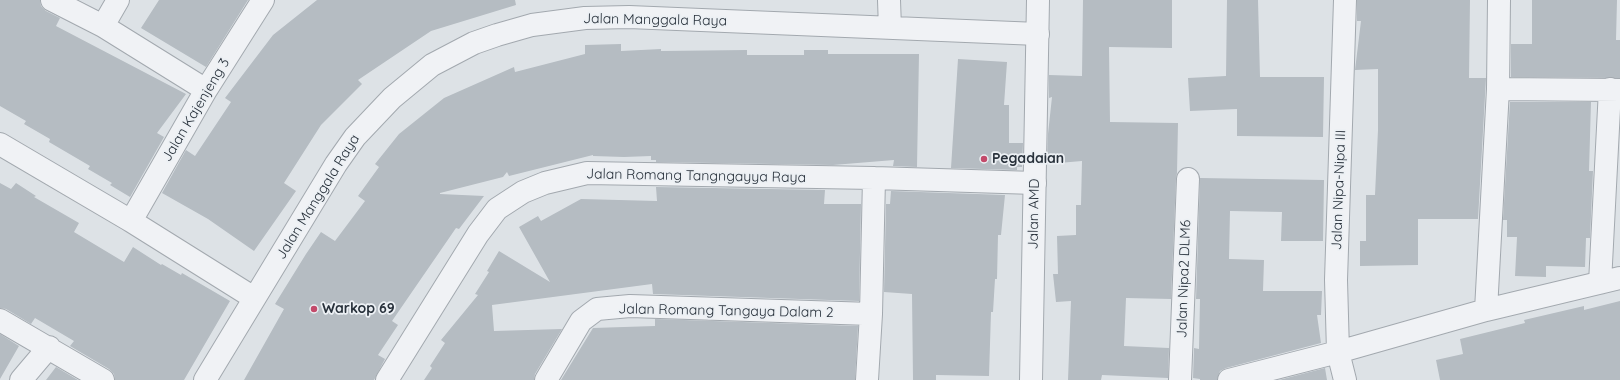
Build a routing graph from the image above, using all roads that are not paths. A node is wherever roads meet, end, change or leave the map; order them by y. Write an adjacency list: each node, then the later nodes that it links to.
1 (52, 0): 9 (street)
2 (118, 0): 9 (street)
3 (263, 0): 13 (street, Jalan Kajenjeng 3)
4 (889, 0): 10 (street)
5 (1038, 0): 11 (street, Jalan AMD)
6 (1345, 0): 26 (street, Jalan Nipa-Nipa III)
7 (1499, 0): 12 (street)
8 (629, 9): 10 (street, Jalan Manggala Raya); 21 (street, Jalan Manggala Raya)
9 (103, 26): 13 (street)
10 (890, 28): 11 (street, Jalan Manggala Raya)
11 (1038, 34): 18 (street, Jalan AMD)
12 (1498, 89): 14 (street); 22 (street)
13 (206, 90): 19 (street, Jalan Kajenjeng 3)
14 (1615, 90): 20 (street)
15 (0, 144): 19 (street)
16 (874, 178): 18 (street, Jalan Romang Tangngayya Raya); 23 (street); 30 (street, Jalan Romang Tangngayya Raya)
17 (1188, 179): 34 (street, Jalan Nipa2 DLM6)
18 (1035, 183): 33 (street, Jalan AMD)
19 (131, 221): 21 (street)
20 (1610, 280): 22 (street)
21 (254, 298): 29 (street, Jalan Manggala Raya)
22 (1486, 310): 26 (street)
23 (871, 314): 31 (street, Jalan Romang Tangaya Dalam 2); 32 (street)
24 (0, 320): 25 (street)
25 (49, 347): 27 (street); 28 (street)
26 (1338, 352): 35 (street); 36 (street, Jalan Nipa-Nipa III)
27 (21, 380)
28 (103, 380)
29 (205, 380)
30 (386, 380)
31 (546, 380)
32 (867, 380)
33 (1031, 380)
34 (1180, 380)
35 (1229, 380)
36 (1345, 380)

